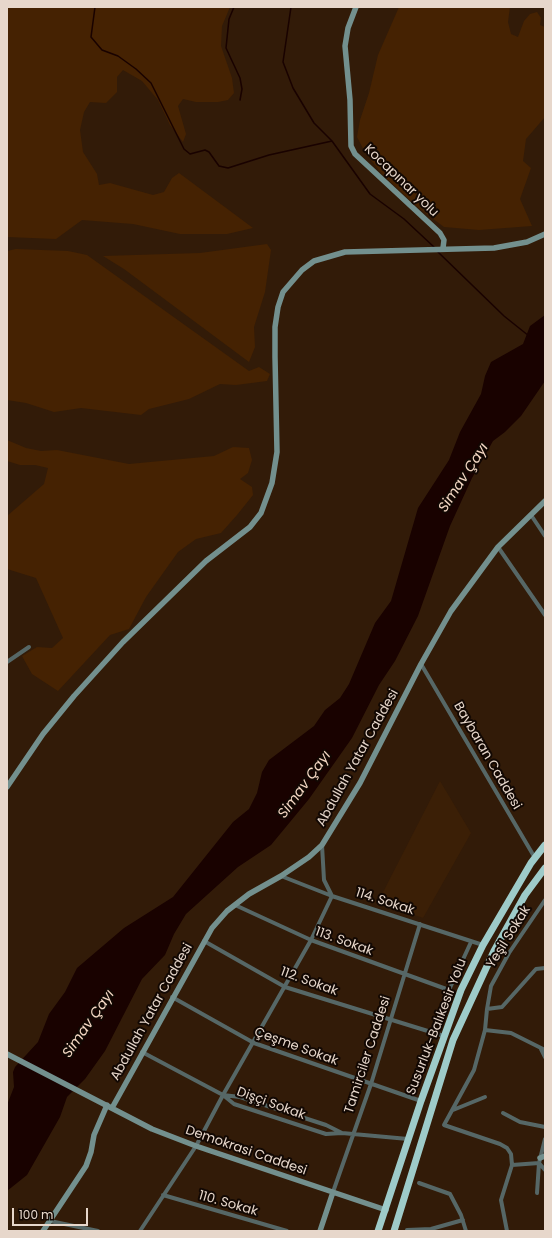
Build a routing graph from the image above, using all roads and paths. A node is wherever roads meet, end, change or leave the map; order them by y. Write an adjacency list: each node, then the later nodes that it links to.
1 (356, 7): 3 (street, Kocapınar yolu)
2 (545, 234): 3 (street)
3 (443, 248): 12 (street)
4 (545, 501): 5 (street, Abdullah Yatar Caddesi)
5 (530, 515): 6 (street); 7 (street, Abdullah Yatar Caddesi)
6 (545, 536)
7 (498, 547): 8 (street); 11 (street, Abdullah Yatar Caddesi)
8 (545, 615)
9 (29, 647): 10 (street)
10 (7, 662)
11 (421, 664): 13 (street, Abdullah Yatar Caddesi); 15 (street, Baybaran Caddesi)
12 (7, 787)
13 (322, 845): 17 (street, Abdullah Yatar Caddesi); 18 (street)
14 (545, 845): 15 (highway, Susurluk-Balıkesir Yolu)
15 (535, 858): 25 (highway, Susurluk-Balıkesir Yolu)
16 (544, 872): 69 (highway, Susurluk-Balıkesir Yolu)
17 (281, 876): 18 (street, 114. Sokak); 20 (street, Abdullah Yatar Caddesi)
18 (332, 896): 21 (street, 114. Sokak); 22 (street)
19 (545, 900): 30 (street, Yeşil Sokak)
20 (235, 905): 22 (street, 113. Sokak); 23 (street, Abdullah Yatar Caddesi)
21 (420, 924): 24 (street, 114. Sokak); 27 (street, Tamirciler Caddesi)
22 (311, 940): 27 (street, 113. Sokak); 28 (street)
23 (204, 941): 28 (street, 112. Sokak); 29 (street, Abdullah Yatar Caddesi)
24 (471, 942): 25 (street, 114. Sokak); 27 (street, 113. Sokak)
25 (483, 945): 33 (highway, Susurluk-Balıkesir Yolu)
26 (545, 968): 30 (street)
27 (404, 975): 31 (street, Tamirciler Caddesi)
28 (285, 987): 31 (street, 112. Sokak); 34 (street)
29 (172, 997): 34 (street, Çeşme Sokak); 36 (street, Abdullah Yatar Caddesi)
30 (487, 1009): 32 (street, Yeşil Sokak)
31 (390, 1019): 33 (street, 112. Sokak); 39 (street, Tamirciler Caddesi)
32 (485, 1030): 35 (street); 44 (street, Yeşil Sokak)
33 (444, 1036): 42 (highway, Susurluk-Balıkesir Yolu)
34 (254, 1043): 39 (street, Çeşme Sokak); 40 (street)
35 (543, 1049): 38 (street)
36 (142, 1052): 40 (street); 43 (street, Abdullah Yatar Caddesi)
37 (10, 1055): 43 (street, Demokrasi Caddesi)
38 (545, 1058)
39 (370, 1084): 42 (street, Çeşme Sokak); 48 (street, Tamirciler Caddesi)
40 (223, 1095): 47 (street, Dişçi Sokak); 47 (street, Dişçi Sokak); 51 (street)
41 (486, 1097): 44 (street)
42 (421, 1101): 49 (highway, Susurluk-Balıkesir Yolu)
43 (107, 1106): 51 (street, Demokrasi Caddesi); 61 (street, Abdullah Yatar Caddesi)
44 (452, 1110): 53 (street, Yeşil Sokak)
45 (503, 1113): 46 (street)
46 (545, 1127)
47 (342, 1133): 48 (street)
48 (352, 1134): 49 (street); 56 (street, Tamirciler Caddesi)
49 (408, 1139): 59 (highway, Susurluk-Balıkesir Yolu)
50 (545, 1139): 52 (street)
51 (196, 1146): 56 (street, Demokrasi Caddesi); 58 (street)
52 (541, 1159): 53 (street); 54 (street); 57 (street)
53 (512, 1165): 71 (street)
54 (545, 1170)
55 (419, 1184): 60 (street)
56 (333, 1192): 59 (street, Demokrasi Caddesi); 67 (street)
57 (537, 1192)
58 (163, 1195): 65 (street); 66 (street, 110. Sokak)
59 (386, 1210): 68 (highway, Susurluk-Balıkesir Yolu)
60 (463, 1220): 62 (street); 70 (street)
61 (50, 1221): 63 (street, Abdullah Yatar Caddesi); 64 (street)
62 (406, 1230)
63 (44, 1231)
64 (98, 1231)
65 (140, 1231)
66 (287, 1231)
67 (320, 1231)
68 (378, 1231)
69 (394, 1231)
70 (466, 1231)
71 (507, 1231)

